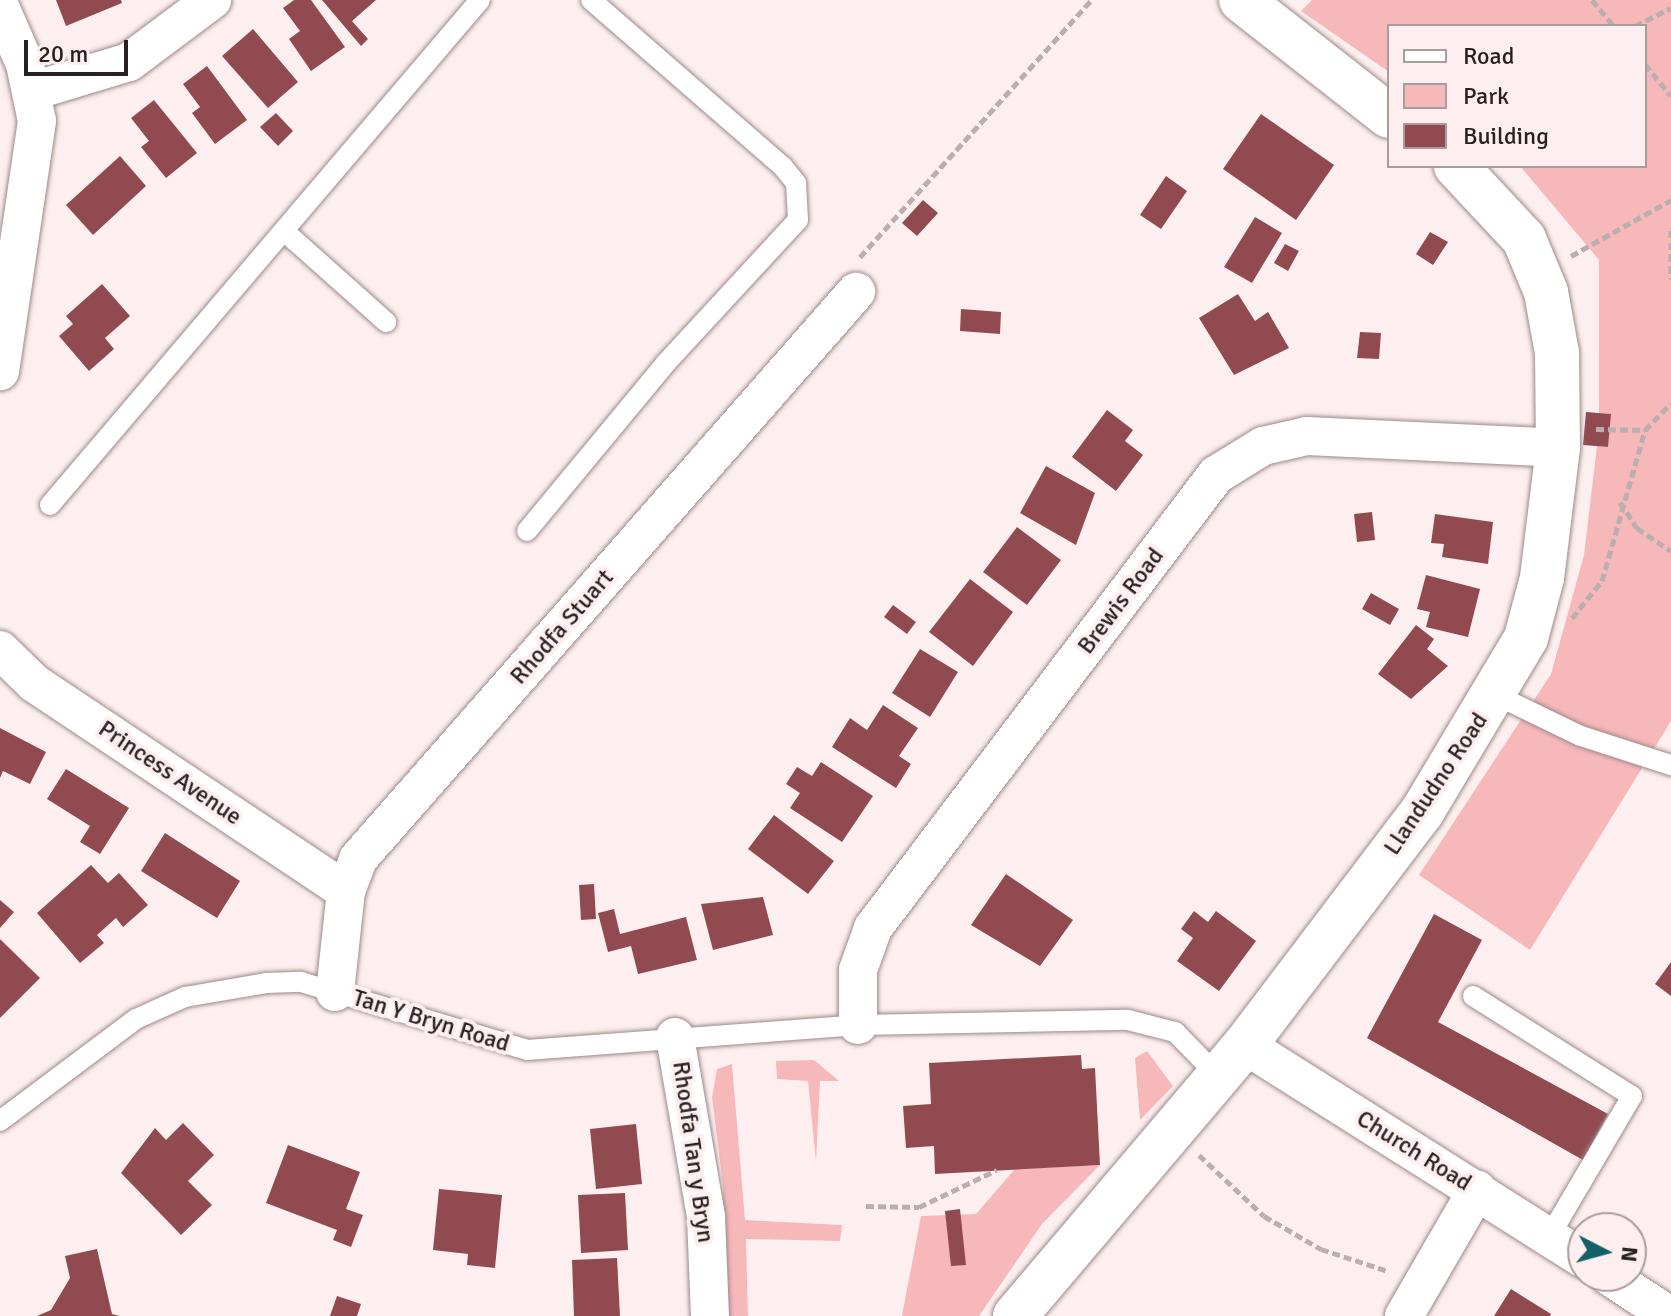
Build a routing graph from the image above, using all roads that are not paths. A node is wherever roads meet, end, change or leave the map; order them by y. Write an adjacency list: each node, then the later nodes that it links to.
1 (212, 0): 6 (street)
2 (480, 0): 9 (lane)
3 (591, 0): 15 (lane)
4 (1241, 0): 7 (main road)
5 (0, 7): 6 (street)
6 (33, 91): 12 (street)
7 (1387, 114)
8 (1458, 168): 13 (main road, Llandudno Road)
9 (284, 231): 11 (lane); 14 (lane)
10 (856, 292): 19 (street, Rhodfa Stuart)
11 (386, 322)
12 (0, 371)
13 (1558, 438): 17 (main road, Llandudno Road); 22 (street, Brewis Road)
14 (50, 505)
15 (527, 531)
16 (0, 650): 19 (street, Princess Avenue)
17 (1496, 695): 18 (lane); 24 (main road, Llandudno Road)
18 (1671, 765)
19 (346, 891): 20 (street, Rhodfa Stuart)
20 (335, 992): 23 (lane, Tan Y Bryn Road); 25 (lane, Tan Y Bryn Road)
21 (1473, 996): 27 (lane)
22 (858, 1025): 23 (lane, Tan Y Bryn Road); 24 (lane, Tan Y Bryn Road)
23 (675, 1037): 30 (street, Rhodfa Tan y Bryn)
24 (1231, 1060): 26 (street, Church Road); 31 (main road, Llandudno Road)
25 (0, 1121)
26 (1477, 1190): 27 (street, Church Road); 32 (street)
27 (1549, 1237): 28 (street, Church Road)
28 (1567, 1249)
29 (1633, 1292): 33 (street)
30 (710, 1316)
31 (1015, 1316)
32 (1404, 1316)
33 (1670, 1316)

